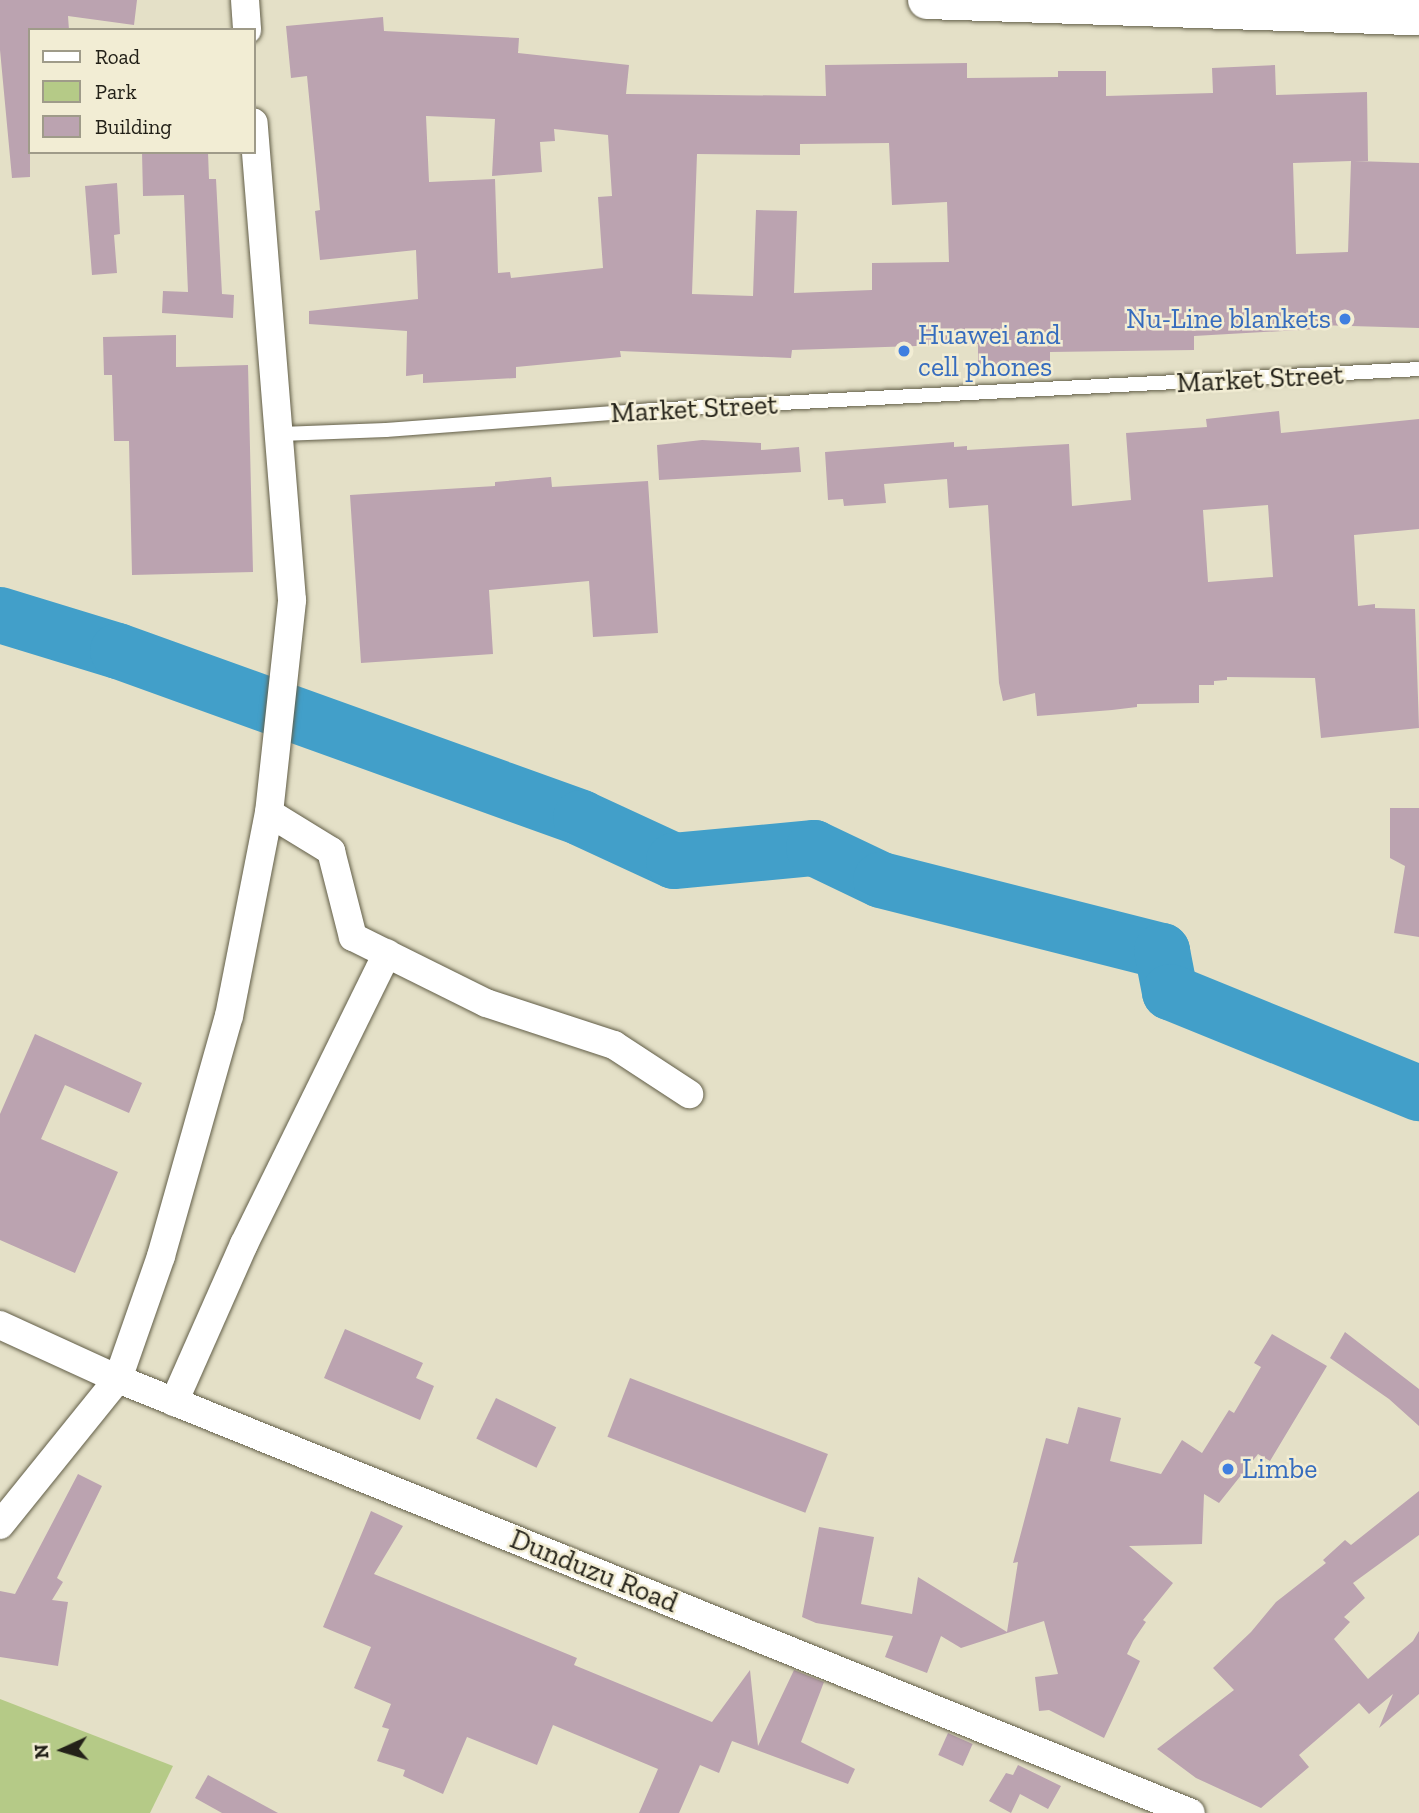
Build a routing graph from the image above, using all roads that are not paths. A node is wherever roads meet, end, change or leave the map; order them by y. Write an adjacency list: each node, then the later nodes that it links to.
1 (245, 0): 4 (street)
2 (927, 0): 3 (highway)
3 (1419, 16)
4 (247, 28)
5 (256, 146): 7 (street)
6 (1419, 369): 7 (lane, Market Street)
7 (281, 434): 8 (street)
8 (269, 813): 9 (street); 12 (street)
9 (387, 953): 10 (street); 13 (street)
10 (689, 1094)
11 (0, 1325): 12 (street, Dunduzu Road)
12 (118, 1379): 13 (street, Dunduzu Road); 14 (street)
13 (174, 1402): 15 (street, Dunduzu Road)
14 (0, 1525)
15 (1191, 1813)

